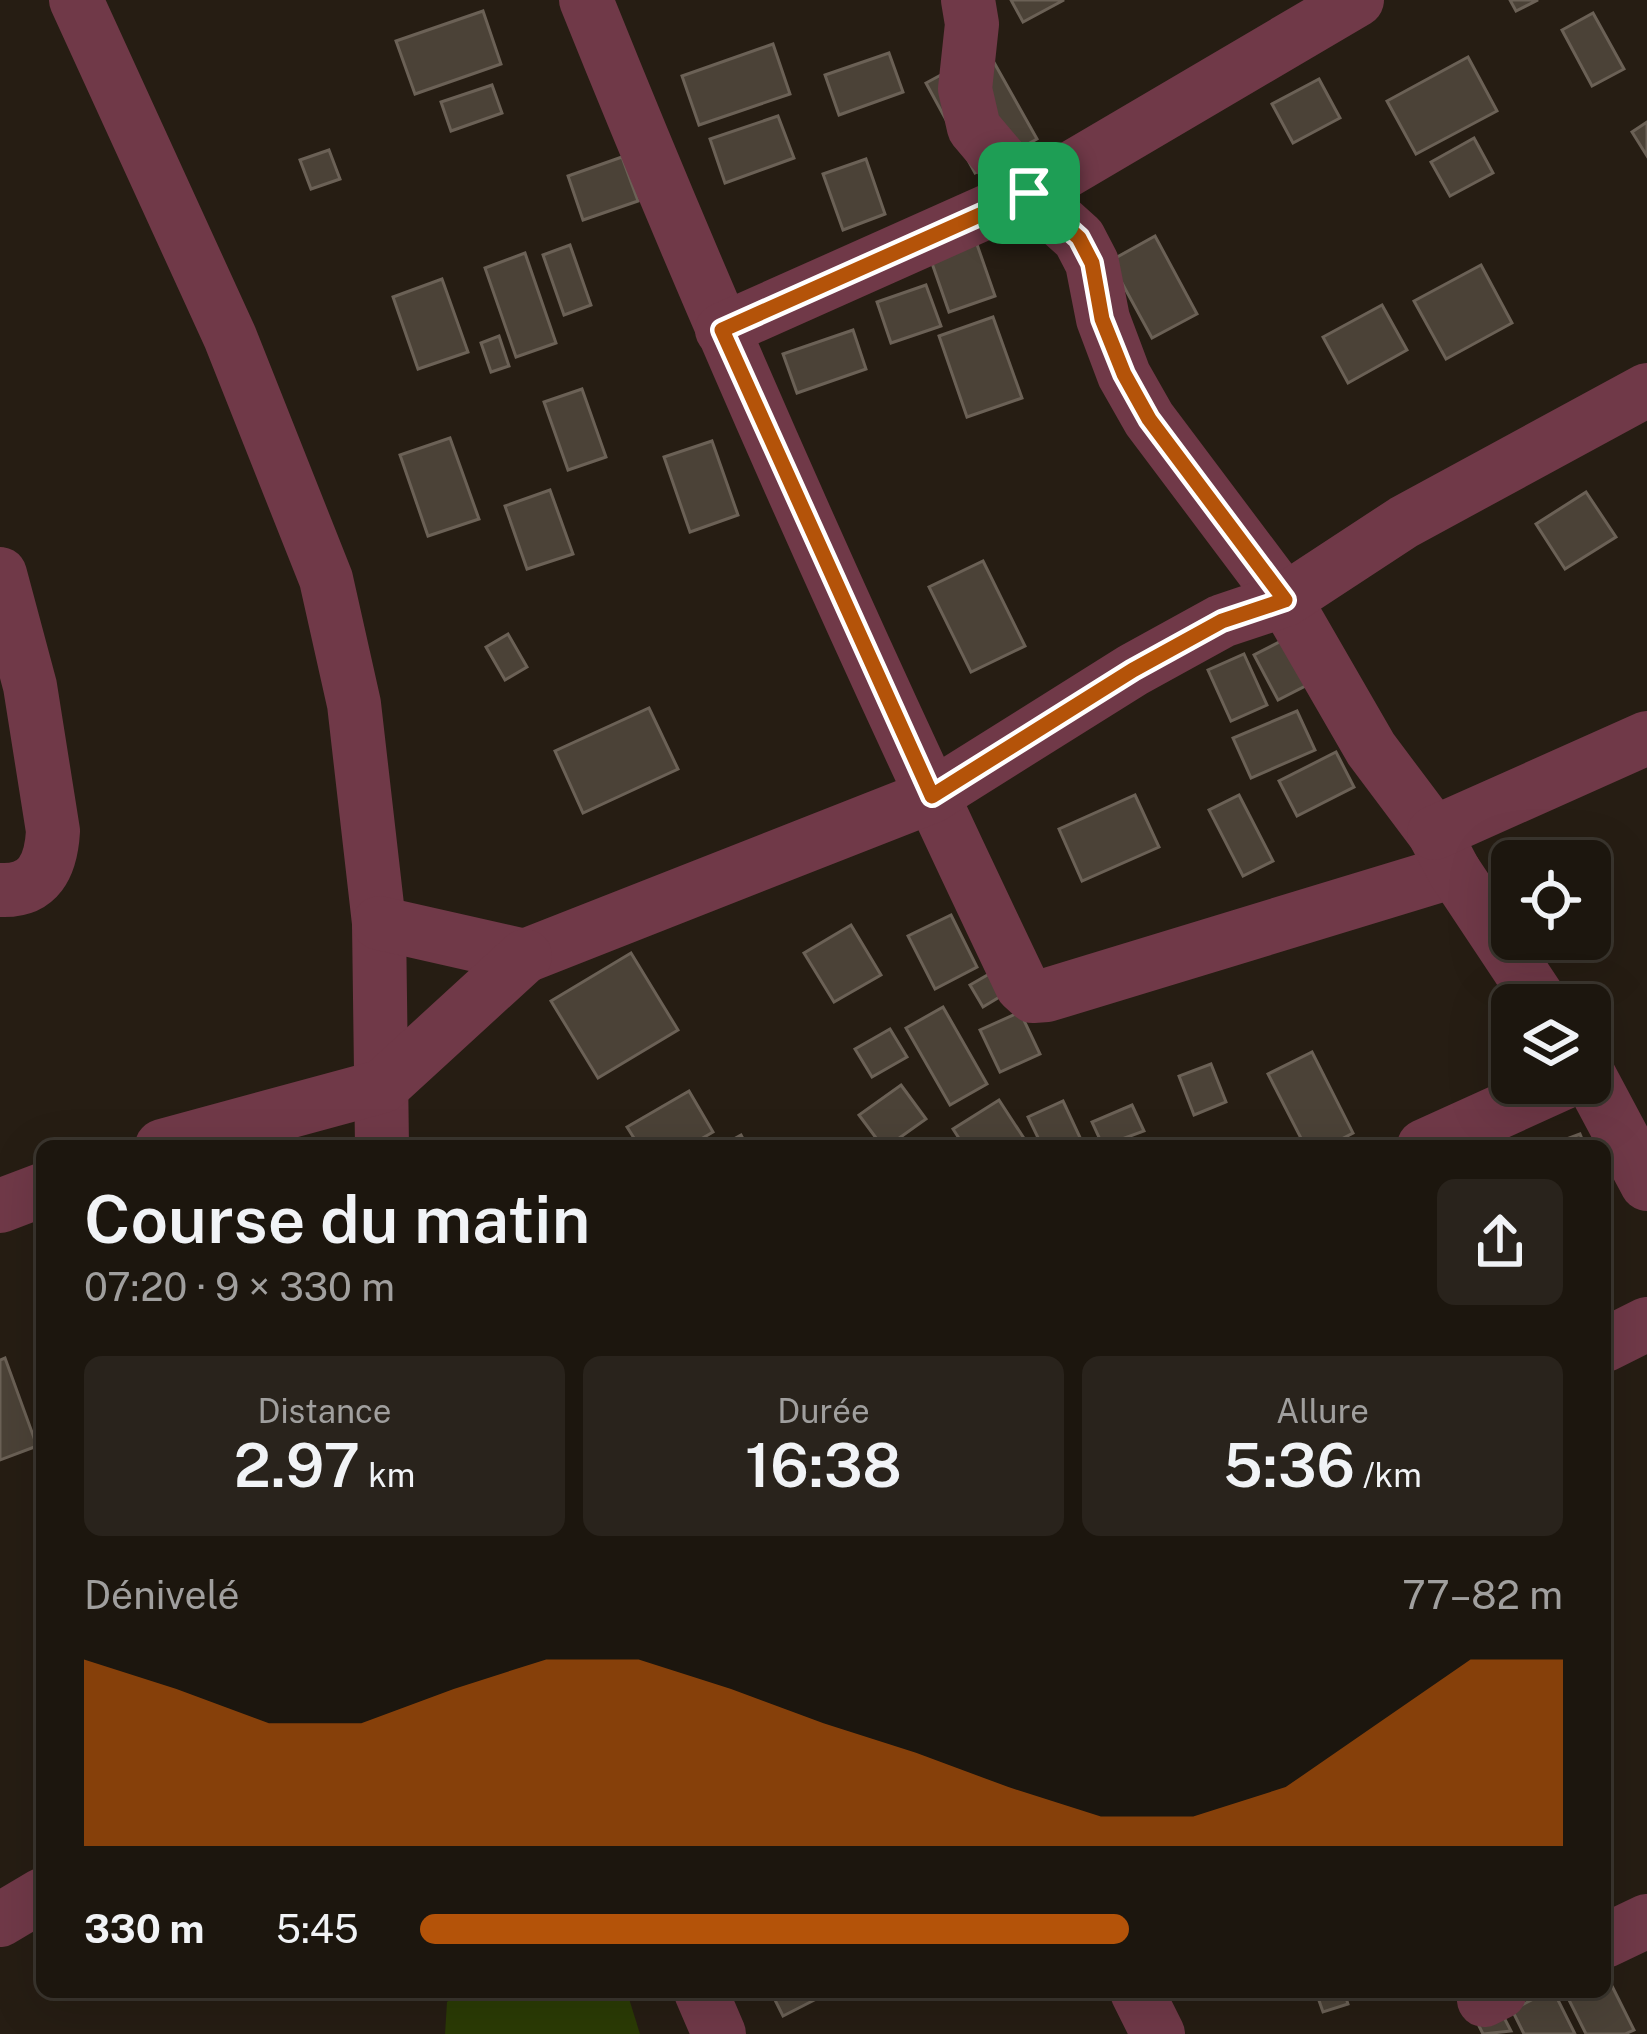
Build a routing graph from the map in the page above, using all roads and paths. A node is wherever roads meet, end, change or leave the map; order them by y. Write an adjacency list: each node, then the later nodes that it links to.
1 (76, 0): 14 (street)
2 (586, 0): 6 (street)
3 (968, 0): 5 (street)
4 (1358, 0): 5 (street)
5 (1029, 193): 6 (street); 9 (street)
6 (722, 330): 11 (street)
7 (1647, 390): 9 (street)
8 (0, 574): 13 (street)
9 (1285, 600): 11 (street); 12 (street)
10 (1647, 738): 12 (street)
11 (932, 796): 12 (street); 15 (street)
12 (1444, 852): 16 (street)
13 (0, 890)
14 (379, 923): 15 (street); 17 (street)
15 (526, 956): 17 (street)
16 (1529, 984)
17 (382, 1086): 20 (street); 21 (street)
18 (1517, 1104): 22 (street)
19 (1605, 1104): 23 (street)
20 (184, 1140)
21 (382, 1140)
22 (1437, 1140)
23 (1647, 1184)
24 (36, 1192): 25 (street)
25 (0, 1206)
26 (1647, 1324): 27 (street)
27 (1611, 1342)
28 (36, 1899): 29 (street)
29 (0, 1920)
30 (1647, 1921): 31 (street)
31 (1611, 1939)
32 (703, 1998): 34 (street)
33 (1140, 1998): 35 (street)
34 (718, 2034)
35 (1158, 2034)

